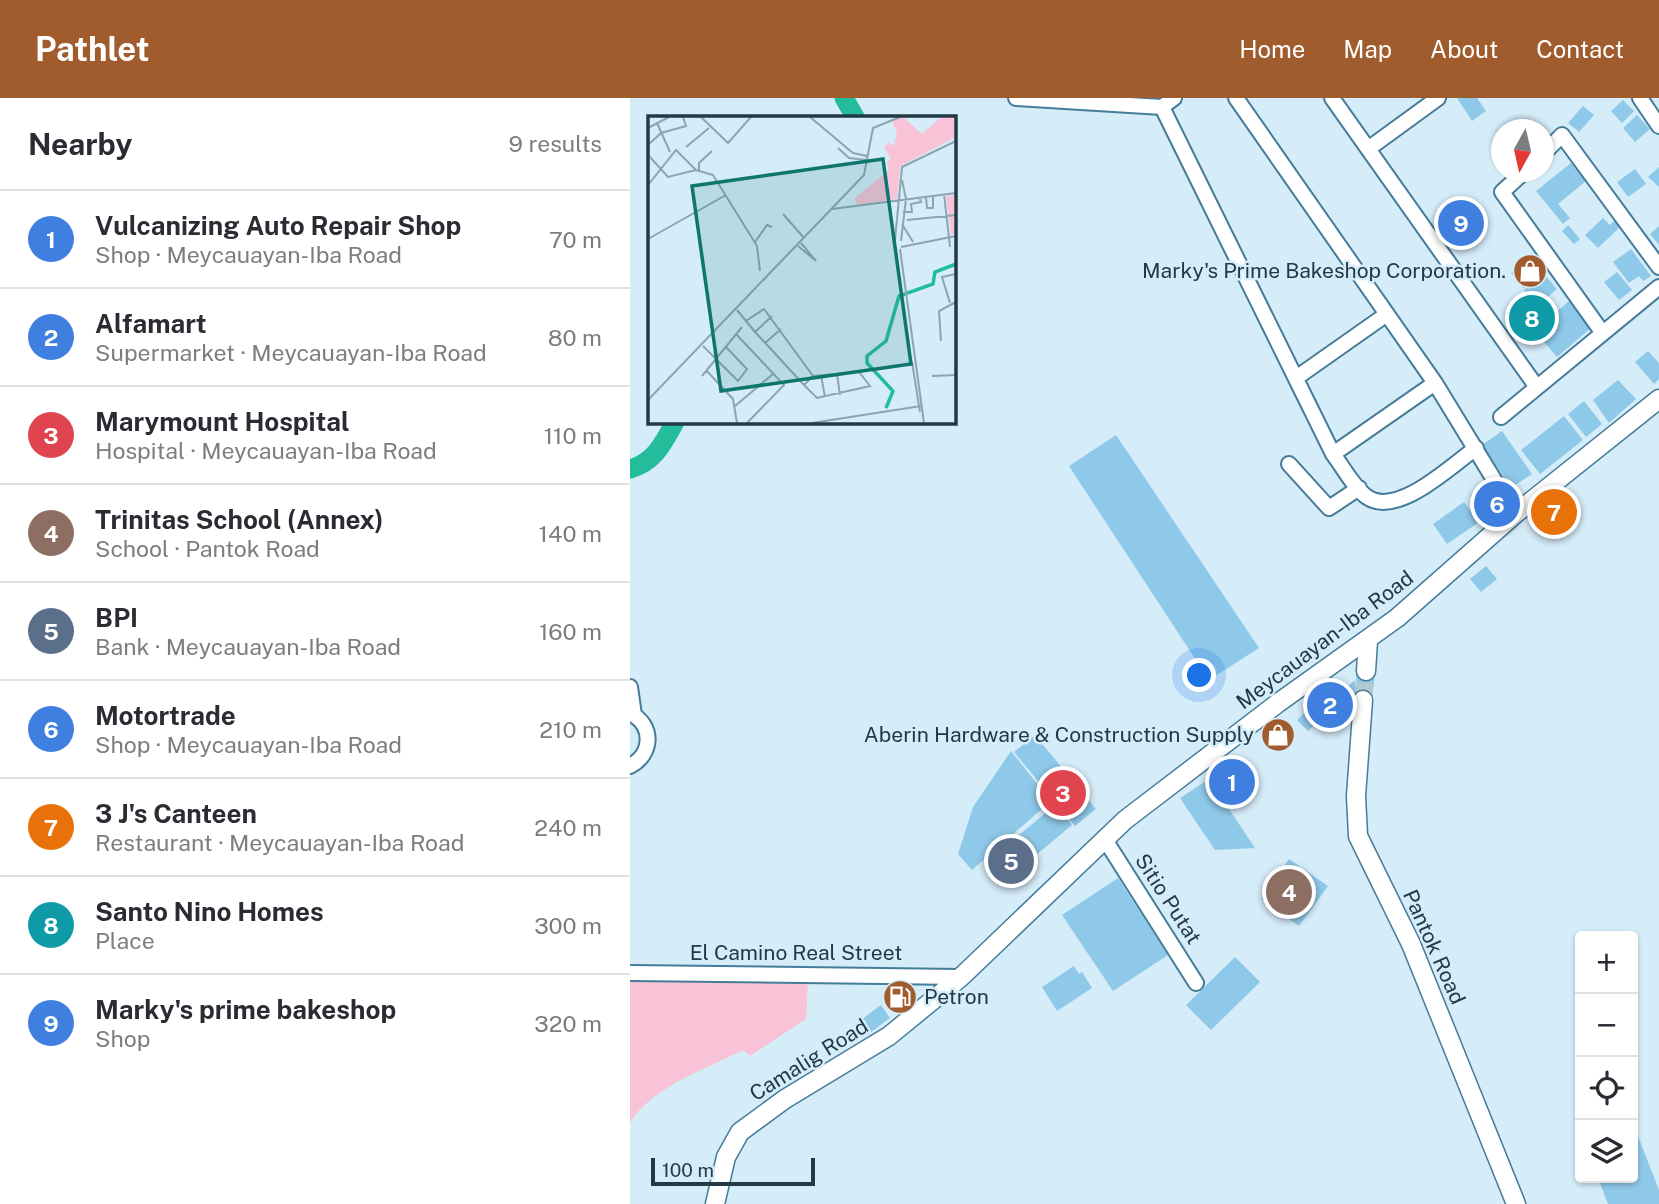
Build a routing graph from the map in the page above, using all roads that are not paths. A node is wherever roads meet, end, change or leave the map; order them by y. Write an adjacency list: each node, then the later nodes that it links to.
1 (1016, 98): 2 (street)
2 (1034, 98): 8 (street)
3 (1174, 98): 9 (street)
4 (1236, 98): 16 (street)
5 (1332, 98): 12 (street)
6 (1438, 98): 12 (street)
7 (1640, 98): 10 (street)
8 (1115, 101): 9 (street)
9 (1161, 107): 18 (street)
10 (1659, 126)
11 (1554, 143): 14 (street)
12 (1368, 149): 20 (street)
13 (1513, 182): 17 (street)
14 (1659, 267)
15 (1659, 287): 17 (street)
16 (1387, 314): 18 (street); 19 (street)
17 (1602, 332): 20 (street)
18 (1296, 377): 24 (street)
19 (1435, 383): 23 (street); 24 (street)
20 (1536, 386): 22 (street)
21 (1659, 399): 27 (main road, Meycauayan-Iba Road)
22 (1501, 417)
23 (1475, 448): 26 (street); 27 (street)
24 (1333, 454): 26 (street)
25 (1289, 464): 26 (street)
26 (1359, 488)
27 (1515, 514): 28 (main road, Meycauayan-Iba Road)
28 (1368, 641): 29 (main road); 34 (main road, Meycauayan-Iba Road)
29 (1366, 671)
30 (630, 687): 32 (street)
31 (1363, 700): 39 (main road, Pantok Road)
32 (632, 714): 33 (street)
33 (630, 766)
34 (1104, 838): 36 (main road, Meycauayan-Iba Road); 37 (street, Sitio Putat)
35 (630, 973): 36 (street, El Camino Real Street)
36 (961, 977): 38 (main road, Camalig Road)
37 (1196, 983)
38 (715, 1204)
39 (1516, 1204)

